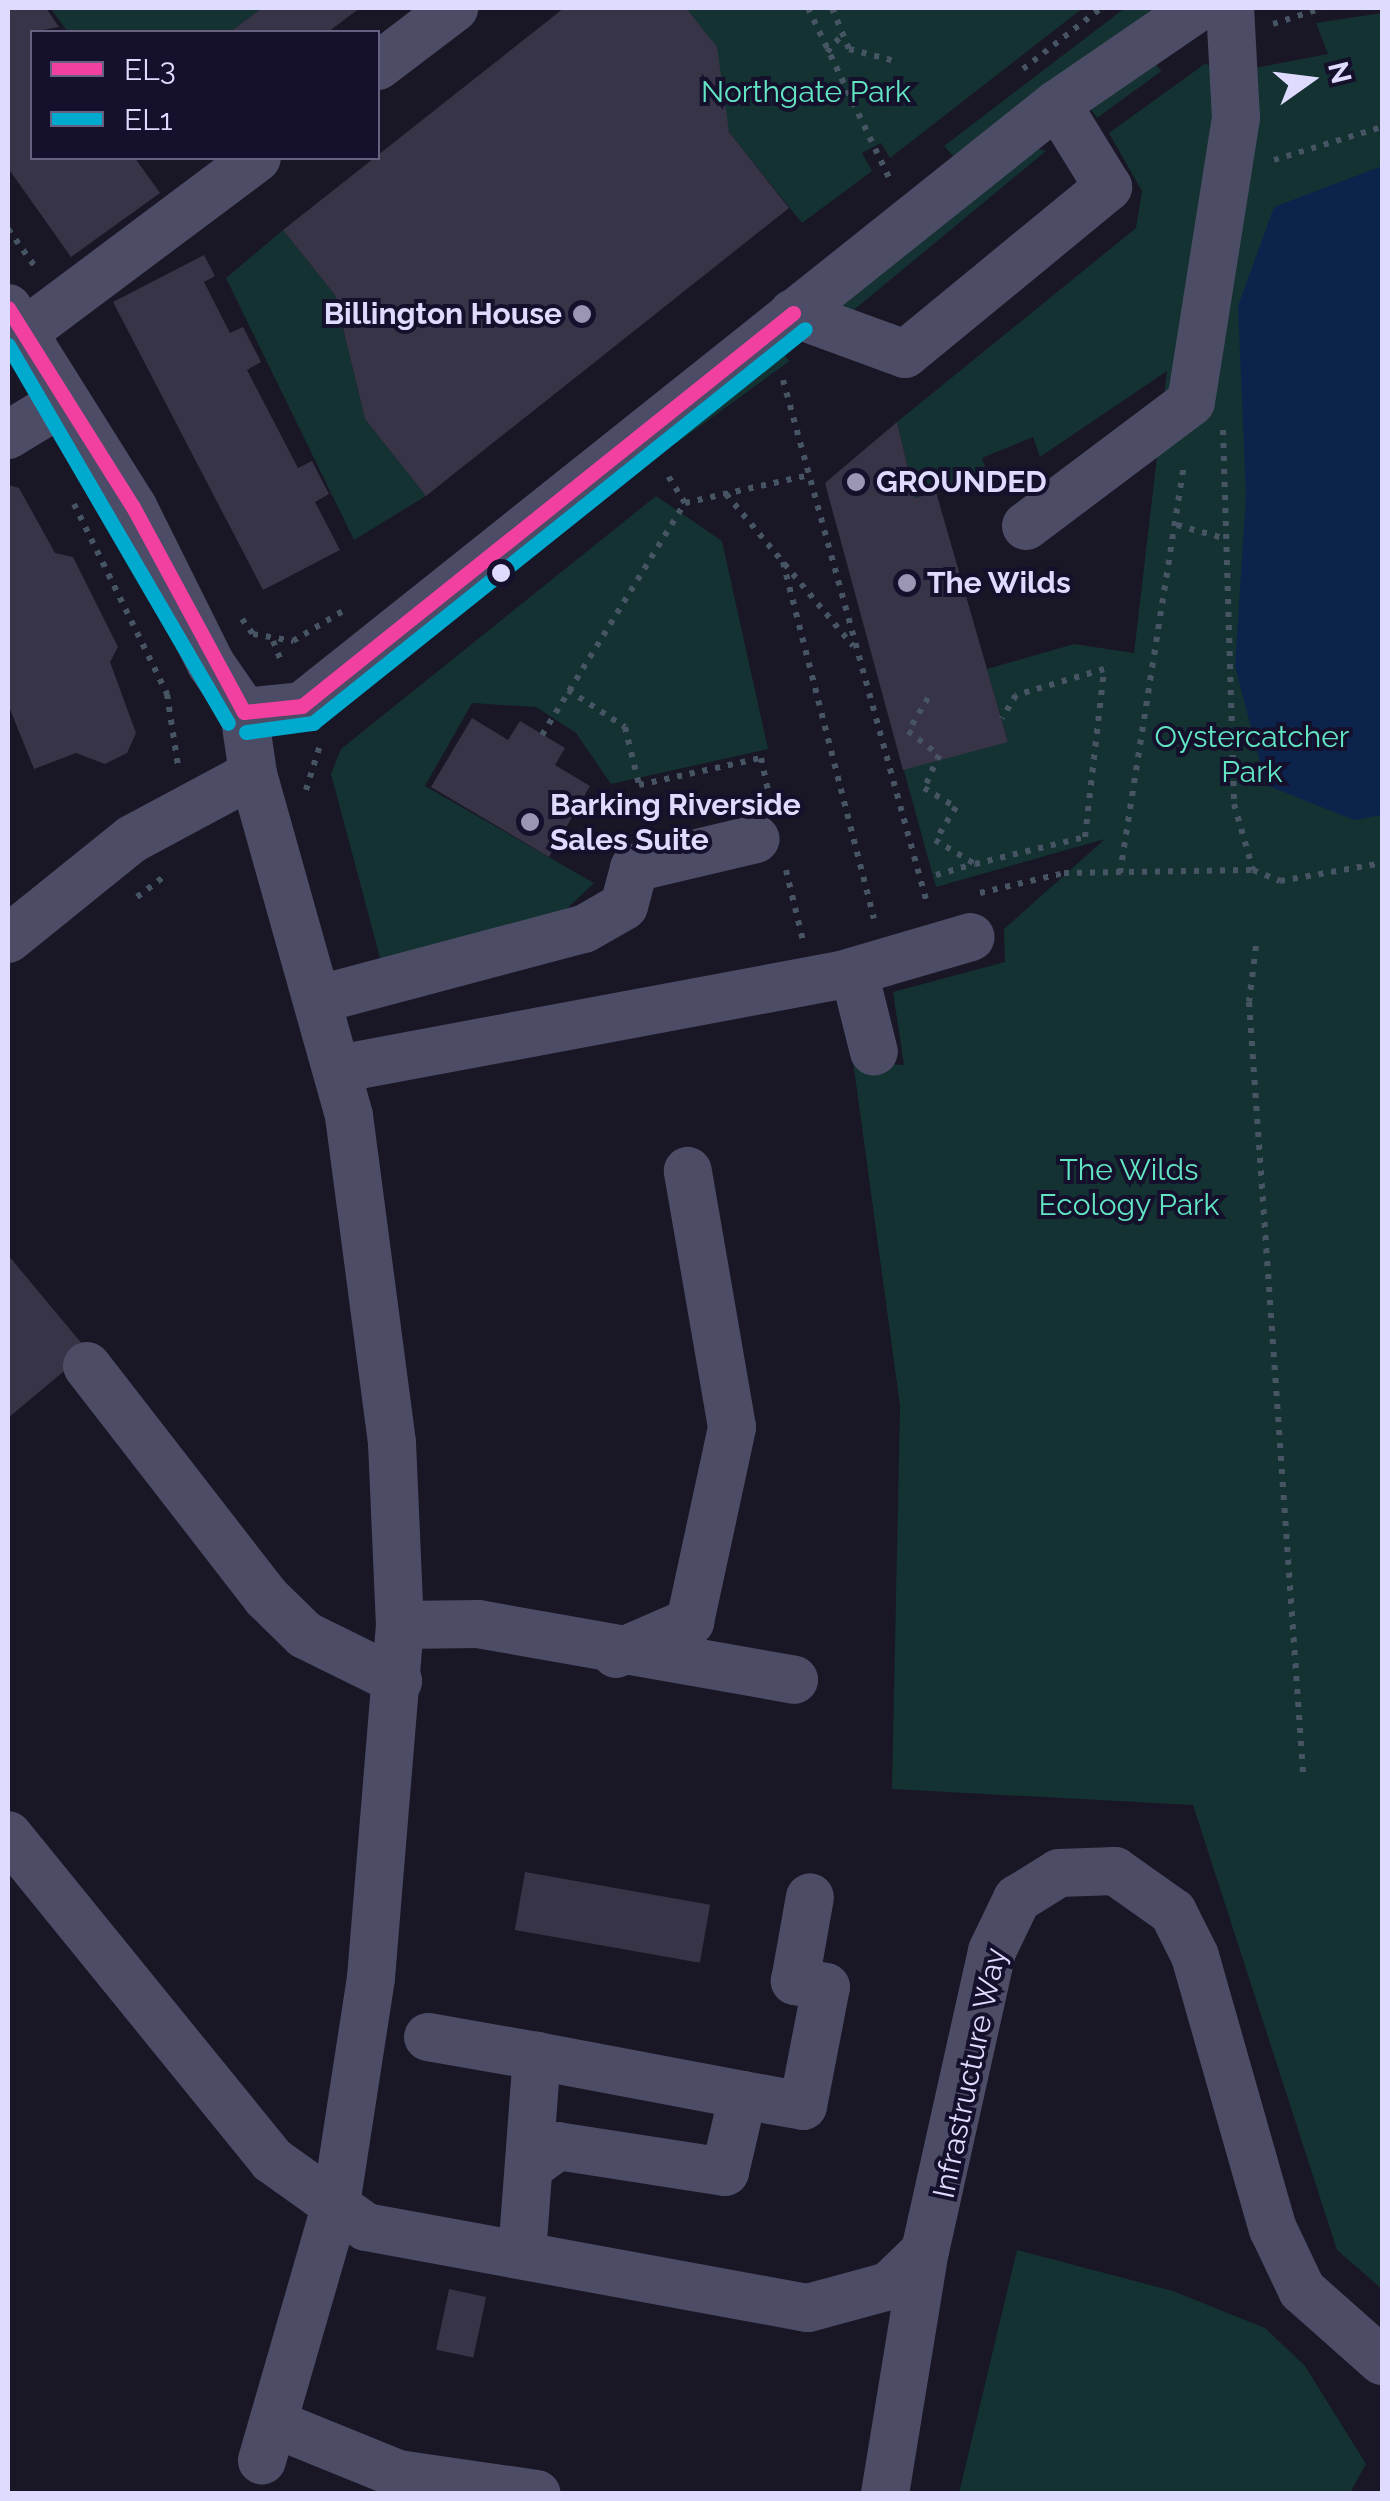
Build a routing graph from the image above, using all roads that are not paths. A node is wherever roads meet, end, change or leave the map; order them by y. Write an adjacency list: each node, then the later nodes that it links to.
1 (454, 8): 4 (street)
2 (1196, 8): 5 (street)
3 (1230, 8): 10 (street)
4 (380, 64)
5 (1057, 104): 7 (street); 7 (street)
6 (254, 160): 8 (street)
7 (793, 313): 11 (street)
8 (16, 320): 9 (street)
9 (33, 420): 11 (street)
10 (1026, 526)
11 (244, 712): 12 (street)
12 (253, 774): 15 (street); 17 (street)
13 (756, 840): 17 (street)
14 (970, 937): 16 (street)
15 (8, 939)
16 (854, 972): 18 (street); 19 (street)
17 (320, 999): 19 (street)
18 (874, 1052)
19 (338, 1069): 22 (street)
20 (688, 1171): 23 (street)
21 (87, 1366): 25 (street)
22 (400, 1625): 23 (street); 25 (street)
23 (616, 1654): 24 (street)
24 (794, 1680)
25 (398, 1681): 32 (street)
26 (8, 1836): 32 (street)
27 (810, 1897): 30 (street)
28 (428, 2036): 29 (street)
29 (537, 2056): 30 (street); 31 (street)
30 (743, 2095): 31 (street)
31 (536, 2162): 34 (street)
32 (336, 2204): 34 (street); 36 (street)
33 (925, 2251): 34 (street); 35 (street, Infrastructure Way); 37 (street, Infrastructure Way)
34 (522, 2254)
35 (1382, 2361)
36 (537, 2494)
37 (885, 2494)

